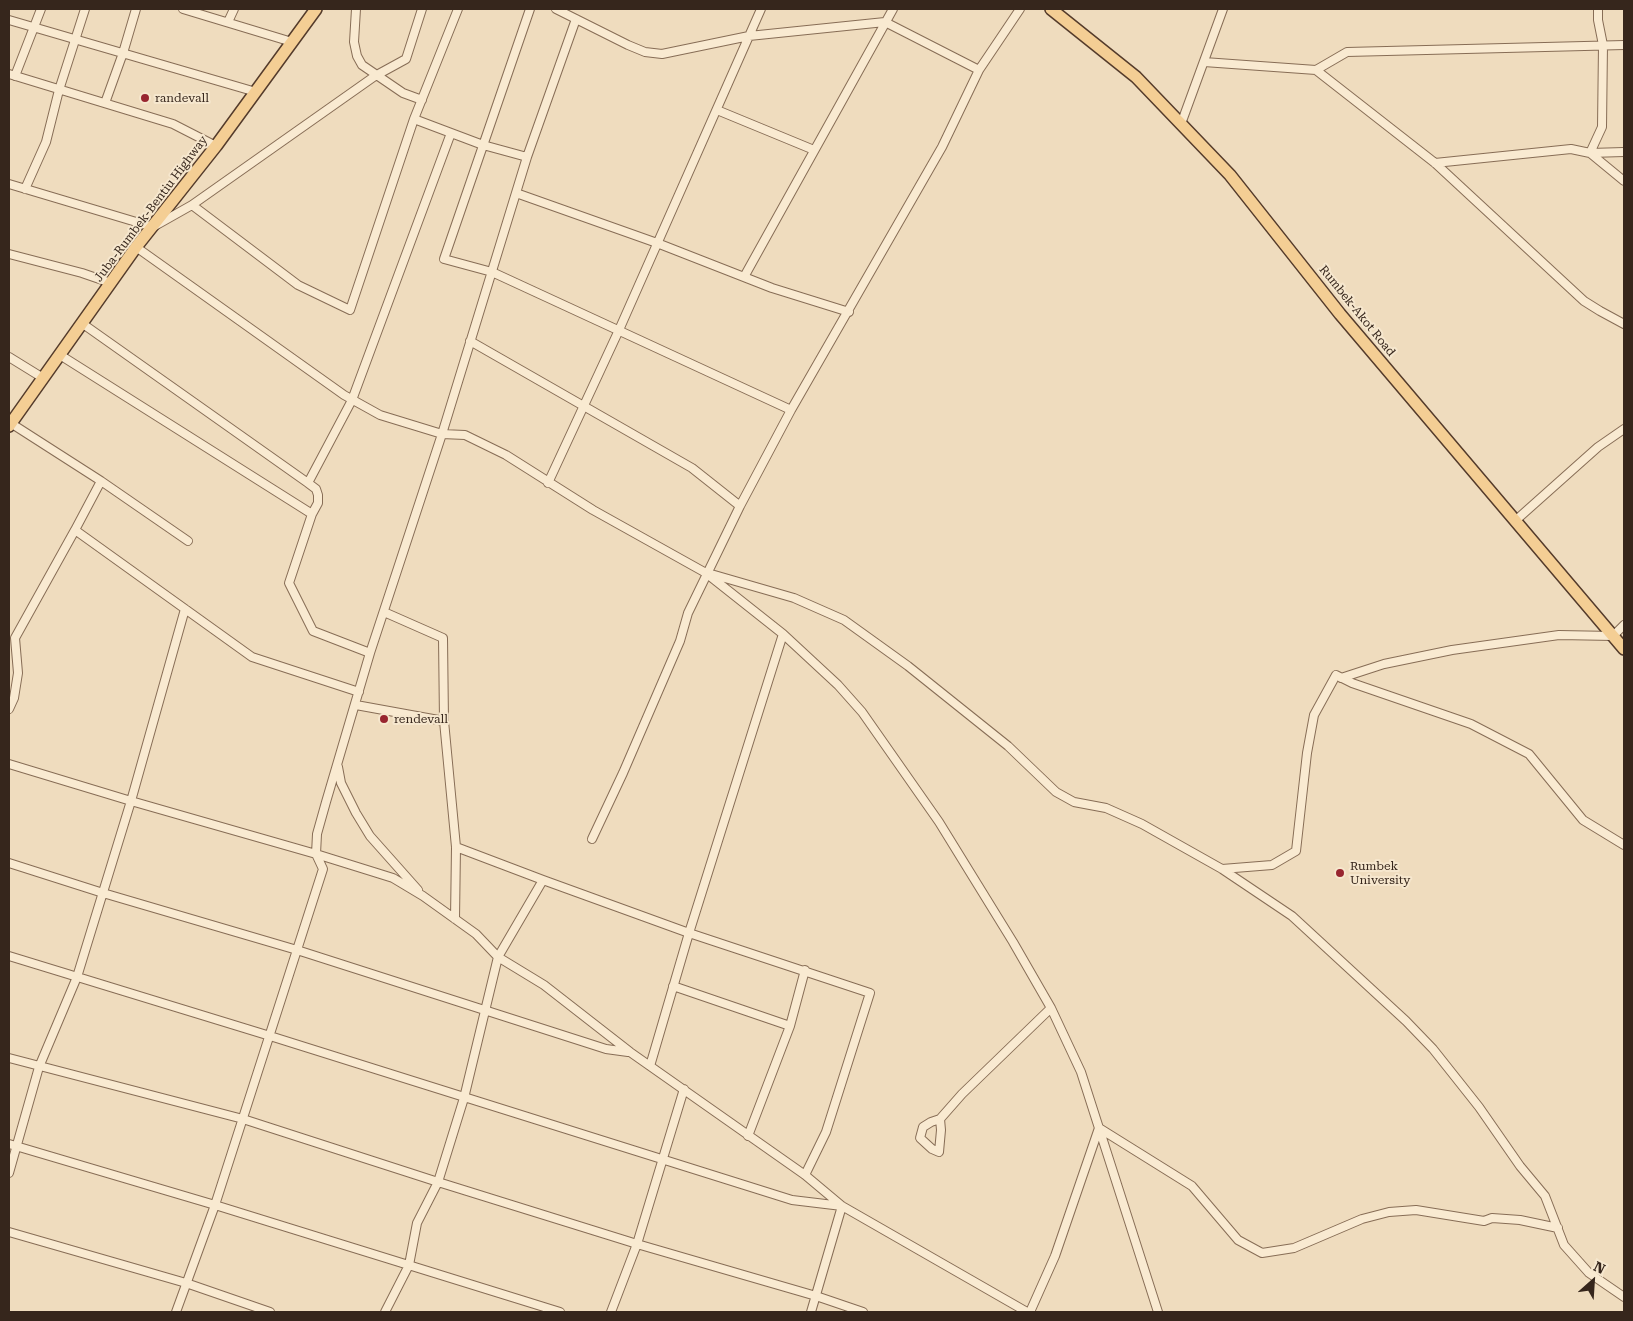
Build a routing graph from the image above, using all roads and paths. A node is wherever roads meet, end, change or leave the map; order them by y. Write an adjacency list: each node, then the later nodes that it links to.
1 (41, 9): 22 (street)
2 (85, 9): 24 (street)
3 (136, 9): 28 (street)
4 (183, 9): 20 (street)
5 (234, 9): 20 (street)
6 (316, 9): 25 (main road, Juba-Rumbek-Bentiu Highway)
7 (356, 9): 33 (street)
8 (422, 9): 33 (street)
9 (458, 9): 36 (street)
10 (530, 9): 42 (street)
11 (556, 9): 18 (street)
12 (761, 9): 23 (street)
13 (893, 9): 21 (street)
14 (1020, 9): 30 (street)
15 (1052, 9): 40 (main road, Rumbek-Akot Road)
16 (1224, 9): 29 (street)
17 (1598, 9): 26 (street)
18 (576, 19): 23 (street); 47 (street)
19 (9, 20): 22 (street)
20 (228, 22): 25 (street)
21 (885, 22): 23 (street); 30 (street); 44 (street)
22 (34, 27): 24 (street); 32 (street)
23 (749, 36): 38 (street)
24 (76, 40): 28 (street); 34 (street)
25 (292, 42): 35 (main road, Juba-Rumbek-Bentiu Highway)
26 (1603, 45): 27 (street); 31 (street); 46 (street)
27 (1624, 45)
28 (123, 53): 35 (street); 37 (street)
29 (1204, 62): 31 (street); 40 (street)
30 (979, 70): 61 (street)
31 (1316, 70): 48 (street)
32 (12, 75): 34 (street)
33 (375, 76): 36 (street); 53 (street)
34 (59, 90): 37 (street); 51 (street)
35 (256, 92): 43 (main road, Juba-Rumbek-Bentiu Highway)
36 (422, 100): 39 (street)
37 (105, 104): 43 (street)
38 (717, 110): 44 (street); 55 (street)
39 (414, 119): 41 (street); 53 (street)
40 (1181, 124): 80 (main road, Rumbek-Akot Road)
41 (451, 134): 42 (street); 69 (street)
42 (482, 145): 47 (street); 58 (street)
43 (216, 146): 54 (main road, Juba-Rumbek-Bentiu Highway)
44 (814, 150): 59 (street)
45 (1624, 152): 46 (street)
46 (1590, 153): 48 (street); 49 (street)
47 (527, 156): 52 (street)
48 (1435, 162): 63 (street)
49 (1624, 181)
50 (9, 184): 51 (street)
51 (25, 189): 54 (street)
52 (516, 192): 55 (street); 58 (street)
53 (192, 205): 54 (street)
54 (153, 227): 56 (main road, Juba-Rumbek-Bentiu Highway)
55 (657, 243): 59 (street); 64 (street)
56 (136, 248): 60 (main road, Juba-Rumbek-Bentiu Highway); 69 (street)
57 (9, 254): 60 (street)
58 (492, 272): 64 (street); 65 (street)
59 (744, 276): 61 (street)
60 (111, 283): 62 (main road, Juba-Rumbek-Bentiu Highway)
61 (849, 312): 71 (street)
62 (83, 324): 66 (main road, Juba-Rumbek-Bentiu Highway); 76 (street)
63 (1624, 324)
64 (619, 330): 70 (street); 71 (street)
65 (470, 341): 70 (street); 74 (street)
66 (60, 355): 68 (main road, Juba-Rumbek-Bentiu Highway); 79 (street)
67 (9, 356): 68 (street)
68 (43, 378): 72 (main road, Juba-Rumbek-Bentiu Highway)
69 (352, 400): 74 (street); 76 (street)
70 (584, 405): 77 (street); 78 (street)
71 (792, 410): 78 (street)
72 (9, 424): 75 (street)
73 (1624, 429): 80 (street)
74 (442, 434): 77 (street); 85 (street)
75 (101, 481): 81 (street); 82 (street)
76 (308, 483): 79 (street)
77 (548, 483): 83 (street)
78 (740, 506): 83 (street)
79 (312, 514): 90 (street)
80 (1515, 521): 88 (main road, Rumbek-Akot Road)
81 (75, 530): 84 (street); 94 (street)
82 (188, 541)
83 (706, 573): 87 (street); 99 (street); 104 (street)
84 (185, 609): 92 (street); 98 (street)
85 (384, 612): 90 (street); 95 (street)
86 (1624, 625): 88 (street)
87 (783, 634): 109 (street); 116 (street)
88 (1613, 636): 89 (main road, Rumbek-Akot Road); 91 (street)
89 (1624, 649)
90 (370, 654): 92 (street)
91 (1341, 678): 100 (street); 104 (street)
92 (359, 692): 93 (street)
93 (356, 705): 95 (street); 97 (street)
94 (9, 709)
95 (444, 721): 101 (street)
96 (9, 764): 98 (street)
97 (337, 765): 102 (street); 107 (street)
98 (131, 801): 102 (street); 106 (street)
99 (592, 839)
100 (1624, 844)
101 (456, 847): 105 (street); 108 (street)
102 (316, 854): 107 (street); 110 (street)
103 (9, 863): 106 (street)
104 (1222, 869): 137 (street)
105 (543, 880): 109 (street); 112 (street)
106 (103, 893): 110 (street); 114 (street)
107 (423, 896): 108 (street)
108 (455, 919): 112 (street)
109 (689, 933): 113 (street); 115 (street)
110 (297, 950): 117 (street); 119 (street)
111 (9, 956): 114 (street)
112 (498, 957): 117 (street); 120 (street)
113 (805, 970): 118 (street); 133 (street)
114 (77, 977): 119 (street); 123 (street)
115 (673, 986): 118 (street); 122 (street)
116 (1050, 1008): 126 (street); 128 (street)
117 (485, 1010): 120 (street); 125 (street)
118 (790, 1026): 129 (street)
119 (270, 1036): 125 (street); 127 (street)
120 (630, 1052): 122 (street)
121 (9, 1058): 123 (street)
122 (650, 1066): 124 (street)
123 (39, 1067): 127 (street); 130 (street)
124 (684, 1089): 129 (street); 131 (street)
125 (464, 1098): 131 (street); 134 (street)
126 (940, 1119)
127 (243, 1120): 134 (street); 135 (street)
128 (1099, 1128): 137 (street); 151 (street); 152 (street)
129 (748, 1136): 133 (street)
130 (12, 1145): 132 (street); 135 (street)
131 (663, 1160): 136 (street); 139 (street)
132 (9, 1173)
133 (805, 1175): 136 (street)
134 (438, 1182): 139 (street); 140 (street)
135 (215, 1205): 140 (street); 141 (street)
136 (842, 1206): 142 (street); 151 (street)
137 (1558, 1228): 143 (street)
138 (9, 1232): 141 (street)
139 (637, 1244): 142 (street); 148 (street)
140 (409, 1266): 146 (street); 147 (street)
141 (186, 1283): 144 (street); 145 (street)
142 (816, 1296): 149 (street); 150 (street)
143 (1624, 1297)
144 (176, 1312)
145 (270, 1312)
146 (385, 1312)
147 (560, 1312)
148 (611, 1312)
149 (810, 1312)
150 (863, 1312)
151 (1029, 1312)
152 (1158, 1312)

